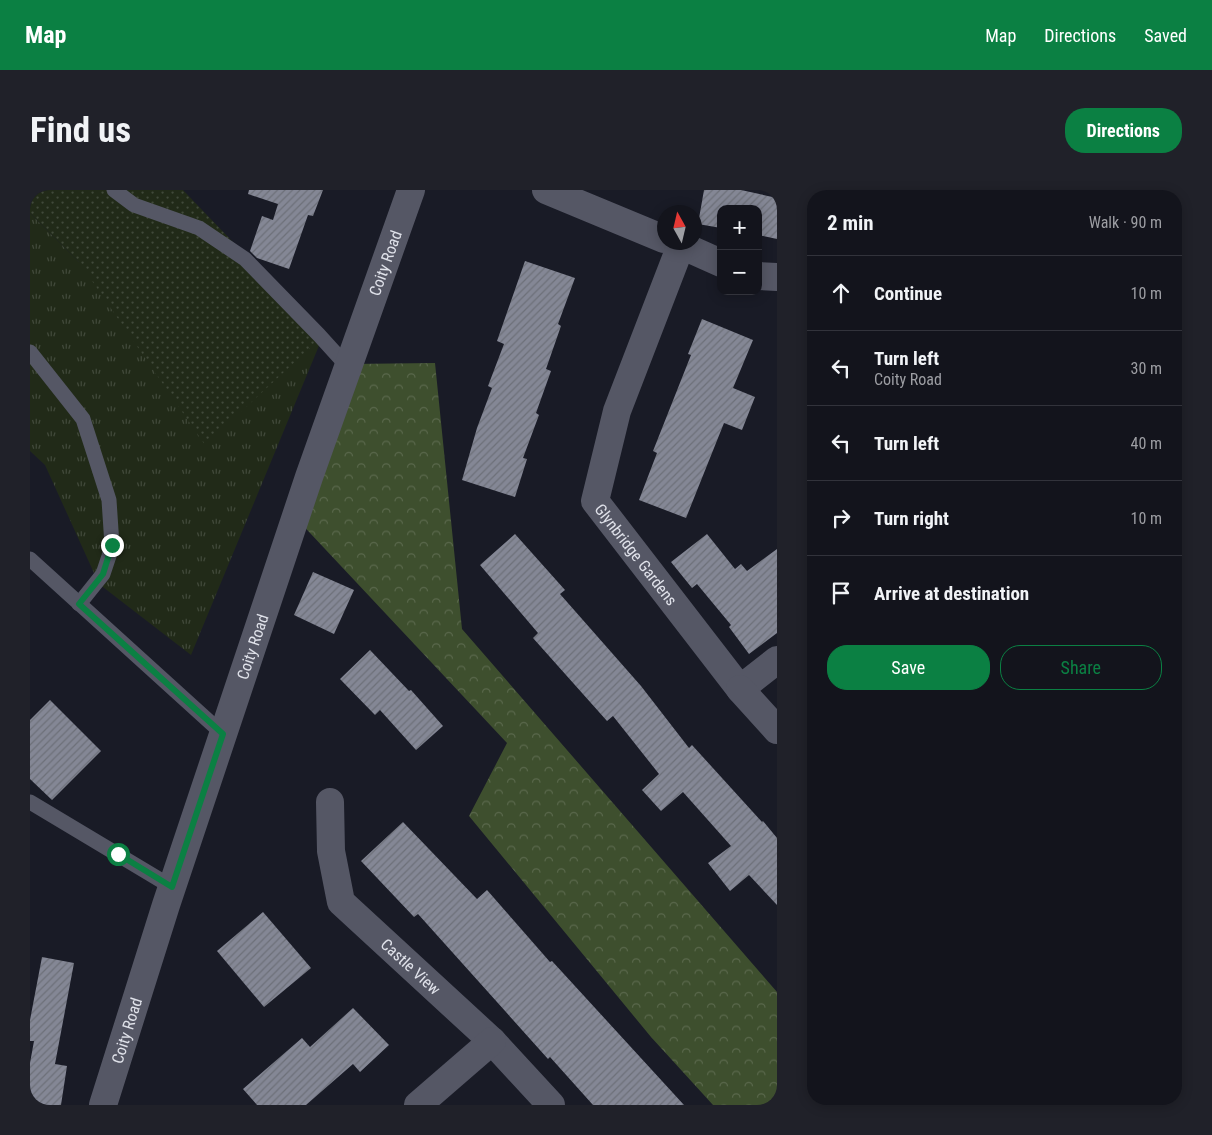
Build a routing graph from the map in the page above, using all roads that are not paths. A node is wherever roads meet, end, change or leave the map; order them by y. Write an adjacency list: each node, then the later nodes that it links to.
1 (114, 190): 11 (lane)
2 (411, 190): 11 (street, Coity Road)
3 (546, 190): 4 (street)
4 (657, 235)
5 (670, 250): 15 (street, Glynbridge Gardens)
6 (691, 250): 7 (street)
7 (717, 261)
8 (762, 276): 9 (street)
9 (777, 277)
10 (30, 352): 13 (lane)
11 (348, 367): 17 (street, Coity Road)
12 (30, 559): 13 (lane)
13 (79, 604): 17 (lane)
14 (777, 660): 15 (street)
15 (740, 688): 16 (street)
16 (777, 730)
17 (223, 734): 20 (street, Coity Road)
18 (30, 802): 20 (lane)
19 (330, 802): 21 (street, Castle View)
20 (172, 887): 22 (street, Coity Road)
21 (492, 1041): 23 (street); 24 (street, Castle View)
22 (103, 1105)
23 (418, 1105)
24 (552, 1105)

